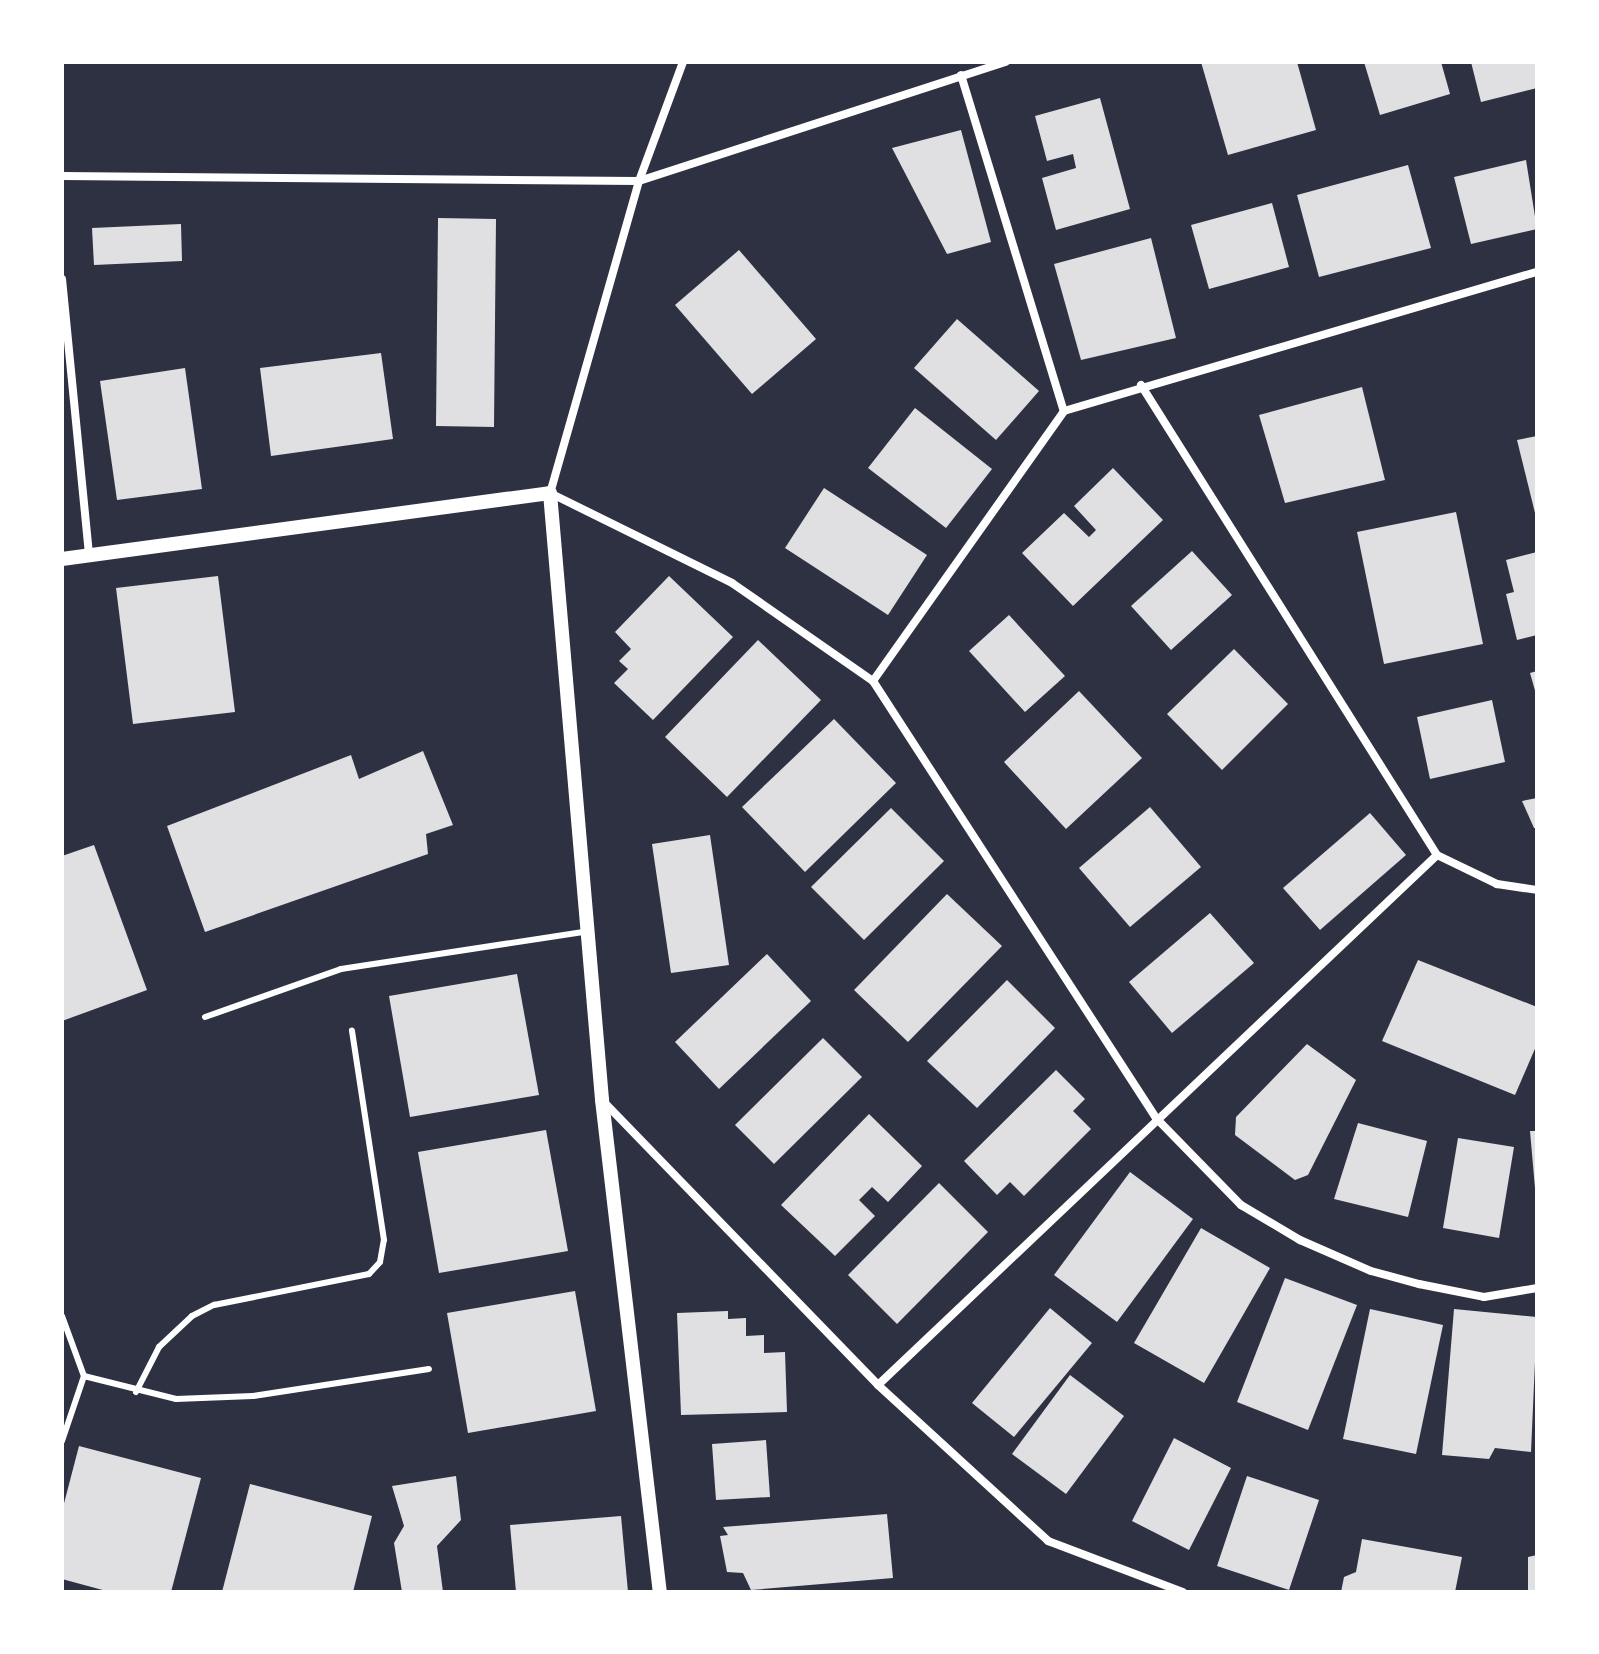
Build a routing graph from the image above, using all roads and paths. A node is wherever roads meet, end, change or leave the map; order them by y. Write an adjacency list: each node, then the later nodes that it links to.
1 (683, 62): 5 (street)
2 (1006, 62): 3 (street)
3 (961, 75): 5 (street); 9 (street)
4 (62, 176): 5 (street)
5 (639, 181): 10 (street)
6 (1537, 272): 8 (street)
7 (62, 279): 11 (street)
8 (1141, 385): 9 (street); 14 (street)
9 (1064, 411): 13 (street)
10 (550, 493): 11 (street); 13 (street); 16 (street)
11 (89, 555): 12 (street)
12 (62, 559)
13 (873, 681): 20 (street)
14 (1437, 855): 15 (street); 20 (street)
15 (1537, 890)
16 (588, 931): 17 (lane); 19 (street)
17 (205, 1017)
18 (352, 1030): 26 (lane)
19 (602, 1100): 25 (street); 28 (street)
20 (1156, 1118): 21 (street); 25 (street)
21 (1537, 1288)
22 (62, 1316): 24 (lane)
23 (429, 1369): 26 (lane)
24 (84, 1376): 26 (lane); 27 (lane)
25 (878, 1385): 29 (street)
26 (136, 1392)
27 (62, 1441)
28 (660, 1592)
29 (1183, 1592)

